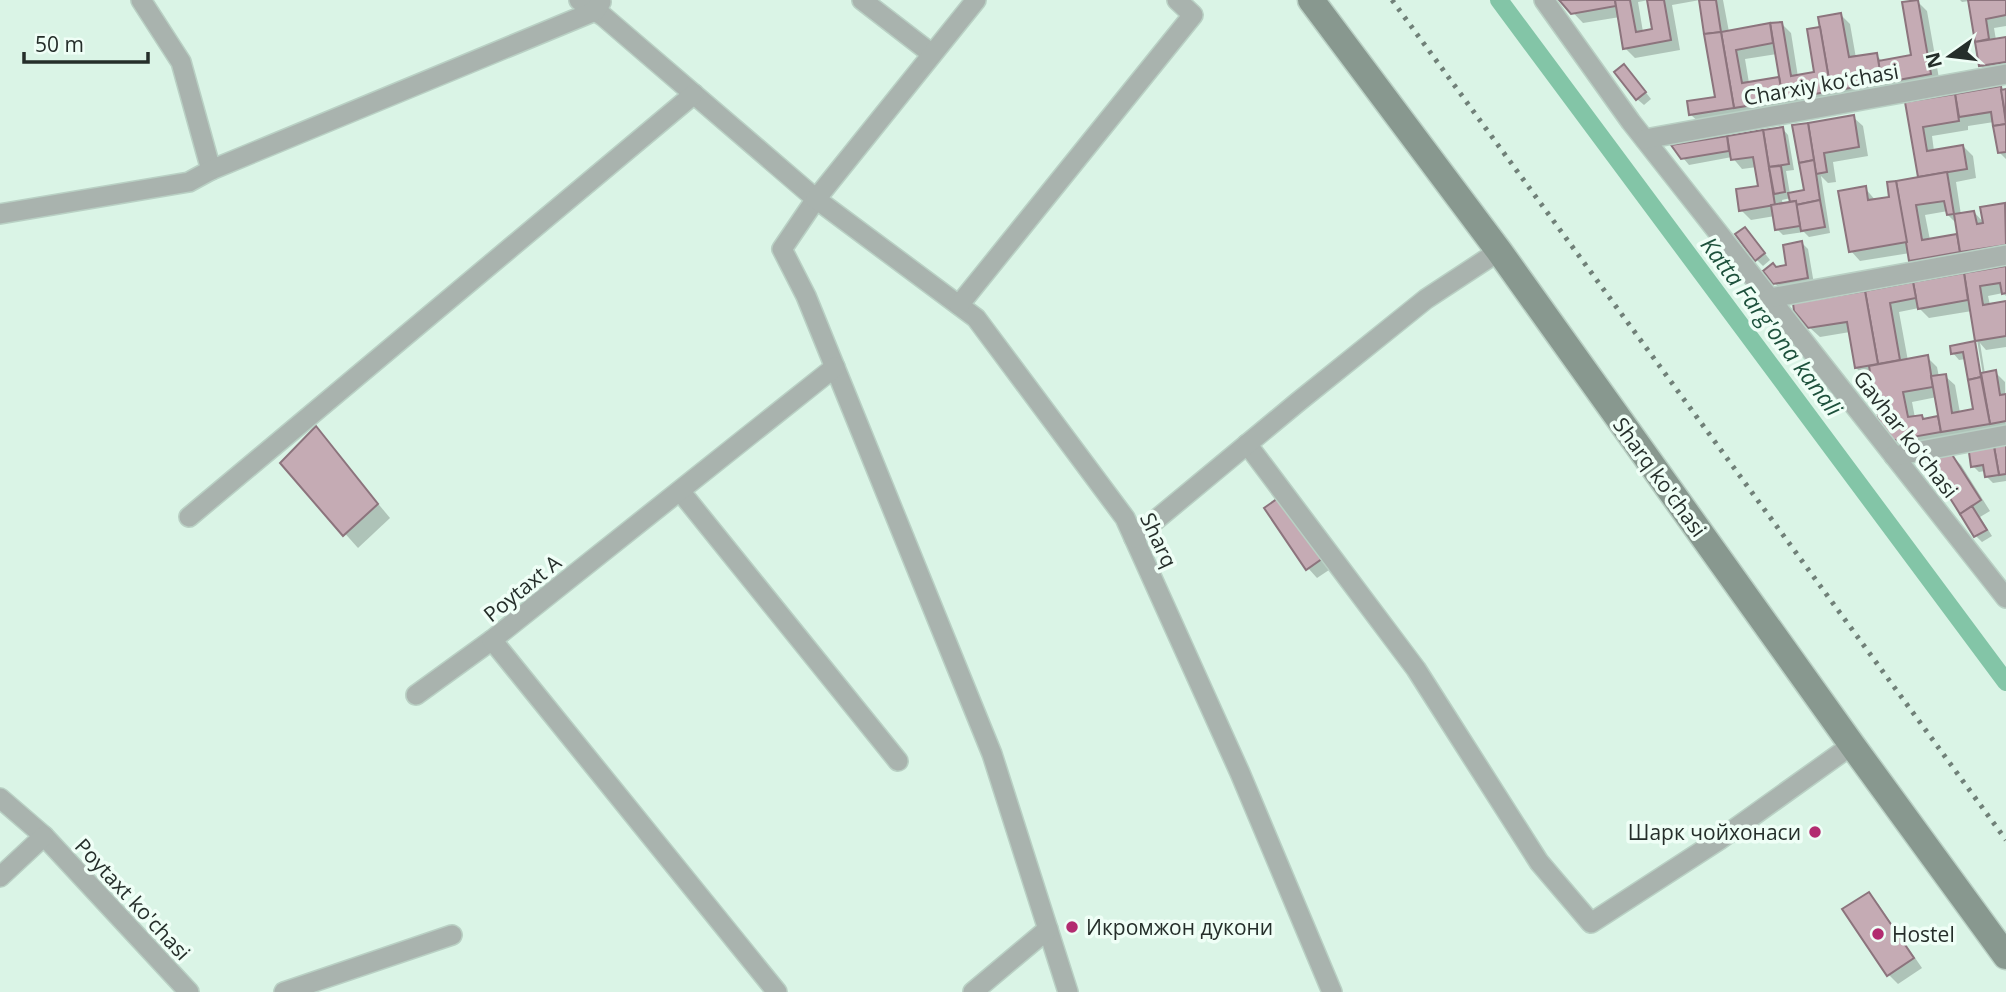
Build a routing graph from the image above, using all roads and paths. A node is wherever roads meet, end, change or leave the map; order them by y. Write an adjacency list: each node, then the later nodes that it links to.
1 (141, 0): 12 (street)
2 (862, 0): 8 (street)
3 (976, 0): 8 (street)
4 (1177, 0): 18 (street)
5 (1311, 0): 15 (main road, Sharq ko'chasi)
6 (1544, 0): 11 (street, Gavhar koʻchasi)
7 (592, 4): 10 (street, Sharq); 12 (street)
8 (932, 54): 13 (street)
9 (2006, 74): 11 (street, Charxiy koʻchasi)
10 (694, 94): 13 (street, Sharq); 24 (street)
11 (1645, 139): 17 (street, Gavhar koʻchasi)
12 (211, 170): 14 (street)
13 (816, 199): 18 (street, Sharq); 19 (street)
14 (0, 214)
15 (1499, 251): 21 (street); 29 (main road, Sharq ko'chasi)
16 (2006, 256): 17 (street)
17 (1770, 298): 22 (street, Gavhar koʻchasi)
18 (959, 305): 25 (street, Sharq)
19 (835, 367): 23 (street, Poytaxt A); 34 (street)
20 (2006, 435): 22 (street)
21 (1247, 444): 25 (street); 29 (street)
22 (1894, 456): 26 (street, Gavhar koʻchasi)
23 (680, 491): 27 (street, Poytaxt A); 30 (street)
24 (189, 517)
25 (1134, 538): 42 (street, Sharq)
26 (2006, 598)
27 (492, 640): 28 (street); 39 (street, Poytaxt A)
28 (416, 695)
29 (1852, 745): 36 (main road, Sharq ko'chasi)
30 (898, 761)
31 (0, 798): 32 (street, Poytaxt ko'chasi)
32 (44, 836): 33 (street, Poytaxt ko'chasi); 37 (street, Poytaxt ko'chasi)
33 (0, 877)
34 (1048, 929): 40 (street); 41 (street)
35 (452, 935): 38 (street)
36 (2006, 956)
37 (189, 992)
38 (284, 992)
39 (778, 992)
40 (973, 992)
41 (1068, 992)
42 (1332, 992)

